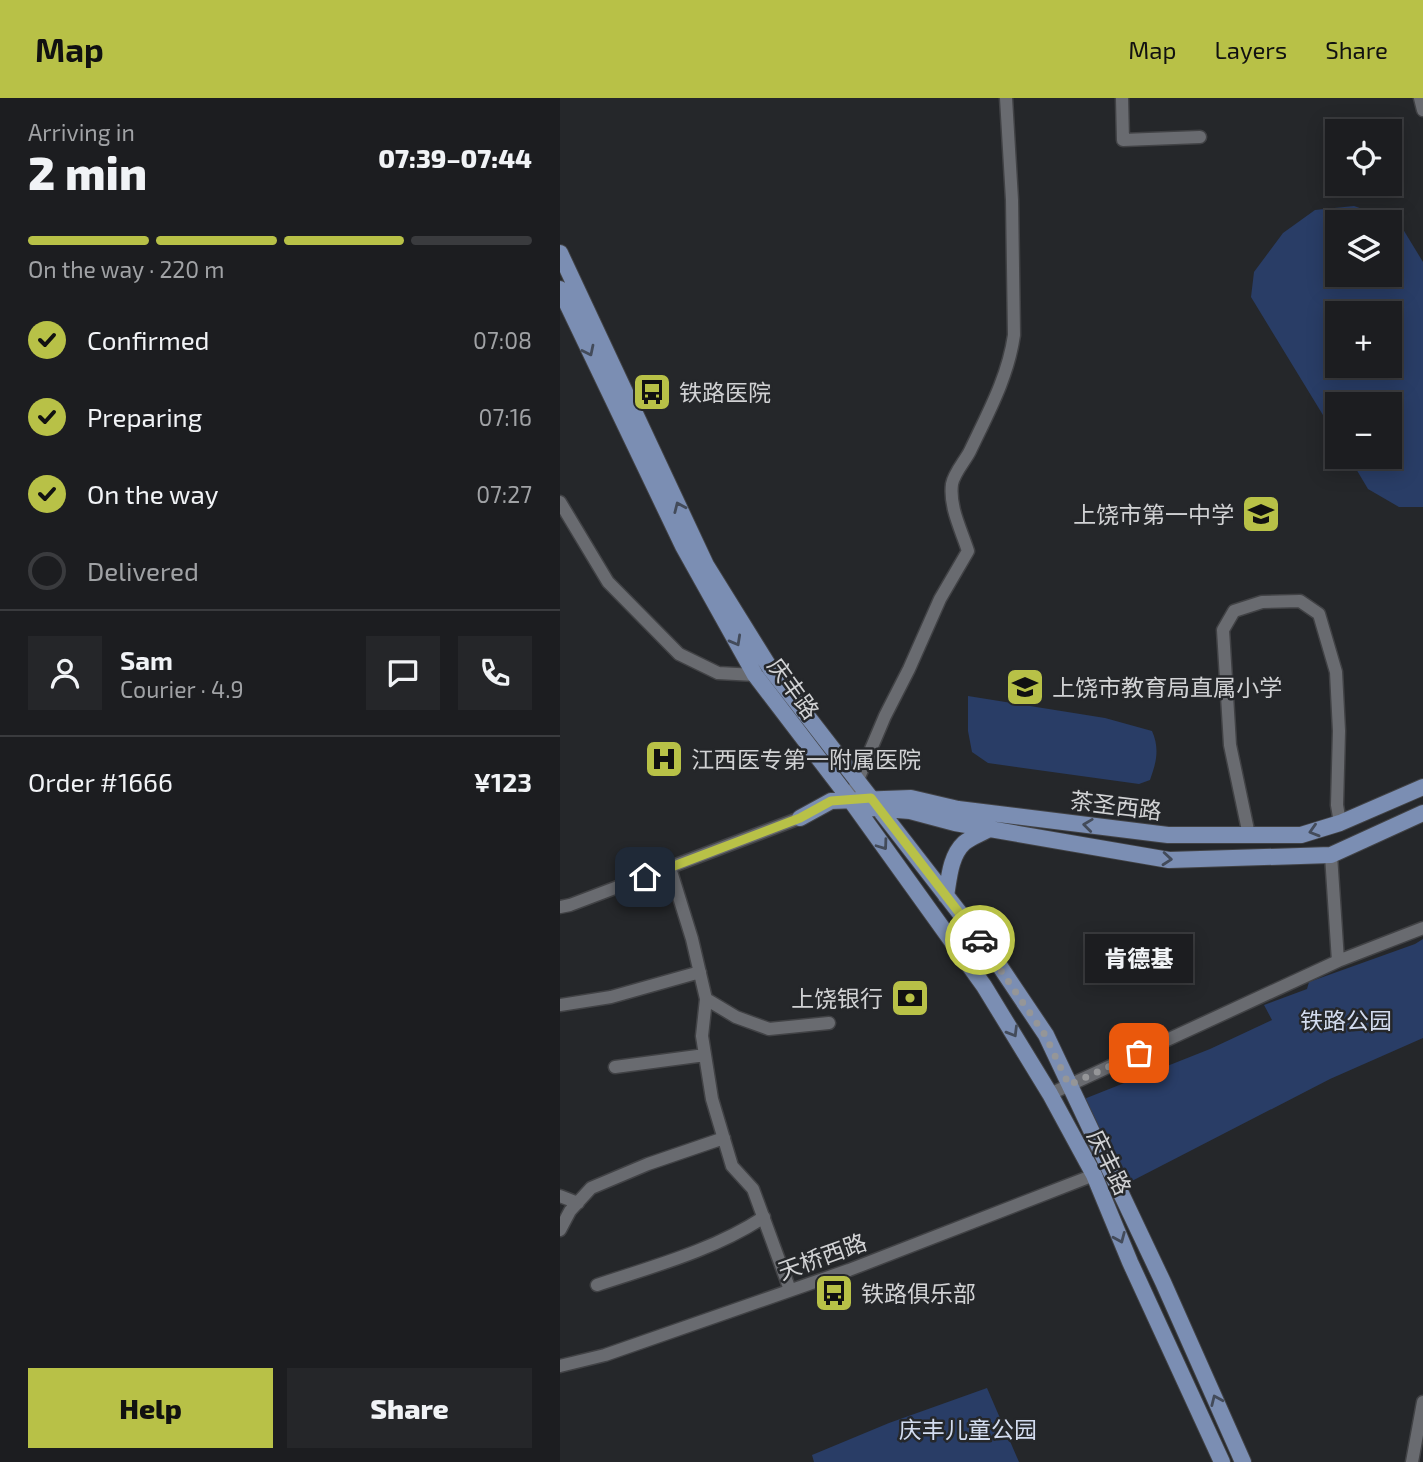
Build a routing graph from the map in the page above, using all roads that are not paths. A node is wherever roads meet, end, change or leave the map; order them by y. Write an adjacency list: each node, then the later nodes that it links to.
1 (1006, 98): 10 (street)
2 (1122, 98): 5 (street)
3 (1420, 98): 4 (street)
4 (1423, 110)
5 (1200, 137)
6 (560, 253): 10 (main road, one-way to 6)
7 (560, 289): 9 (main road, 庆丰路, one-way to 9)
8 (560, 502): 9 (street)
9 (755, 675): 13 (main road, 庆丰路)
10 (859, 780): 12 (main road); 13 (street)
11 (1423, 787): 16 (main road, 茶圣西路)
12 (874, 803): 13 (main road, 茶圣西路); 17 (main road, 茶圣西路); 18 (main road, 茶圣西路, one-way to 12); 21 (main road)
13 (853, 804): 15 (main road, 茶圣西路); 32 (main road, 庆丰路, one-way to 32)
14 (1423, 813): 19 (main road, 茶圣西路)
15 (800, 818): 20 (street, 茶圣西路)
16 (1340, 823): 18 (main road, 茶圣西路, one-way to 18); 18 (street)
17 (989, 829): 19 (main road, 茶圣西路, one-way to 19); 21 (main road)
18 (1249, 835)
19 (1331, 855): 24 (street)
20 (670, 868): 22 (street, 茶圣西路); 25 (street)
21 (946, 896): 31 (main road)
22 (560, 907)
23 (1423, 928): 24 (street)
24 (1338, 961): 31 (street)
25 (699, 972): 26 (street); 27 (street)
26 (706, 999): 28 (street); 29 (street)
27 (560, 1005)
28 (829, 1023)
29 (705, 1055): 30 (street); 33 (street)
30 (615, 1067)
31 (1069, 1085): 32 (street); 44 (main road, one-way to 31)
32 (1050, 1094): 34 (main road, 庆丰路)
33 (724, 1138): 36 (street); 37 (street)
34 (1094, 1175): 40 (street, 天桥西路); 43 (main road, 庆丰路, one-way to 43)
35 (560, 1196): 36 (street)
36 (578, 1203): 38 (street)
37 (764, 1217): 39 (street); 40 (street)
38 (560, 1230)
39 (597, 1285)
40 (790, 1290): 41 (street, 天桥西路)
41 (560, 1366)
42 (1423, 1402): 45 (street)
43 (1222, 1462)
44 (1244, 1462)
45 (1412, 1462)

